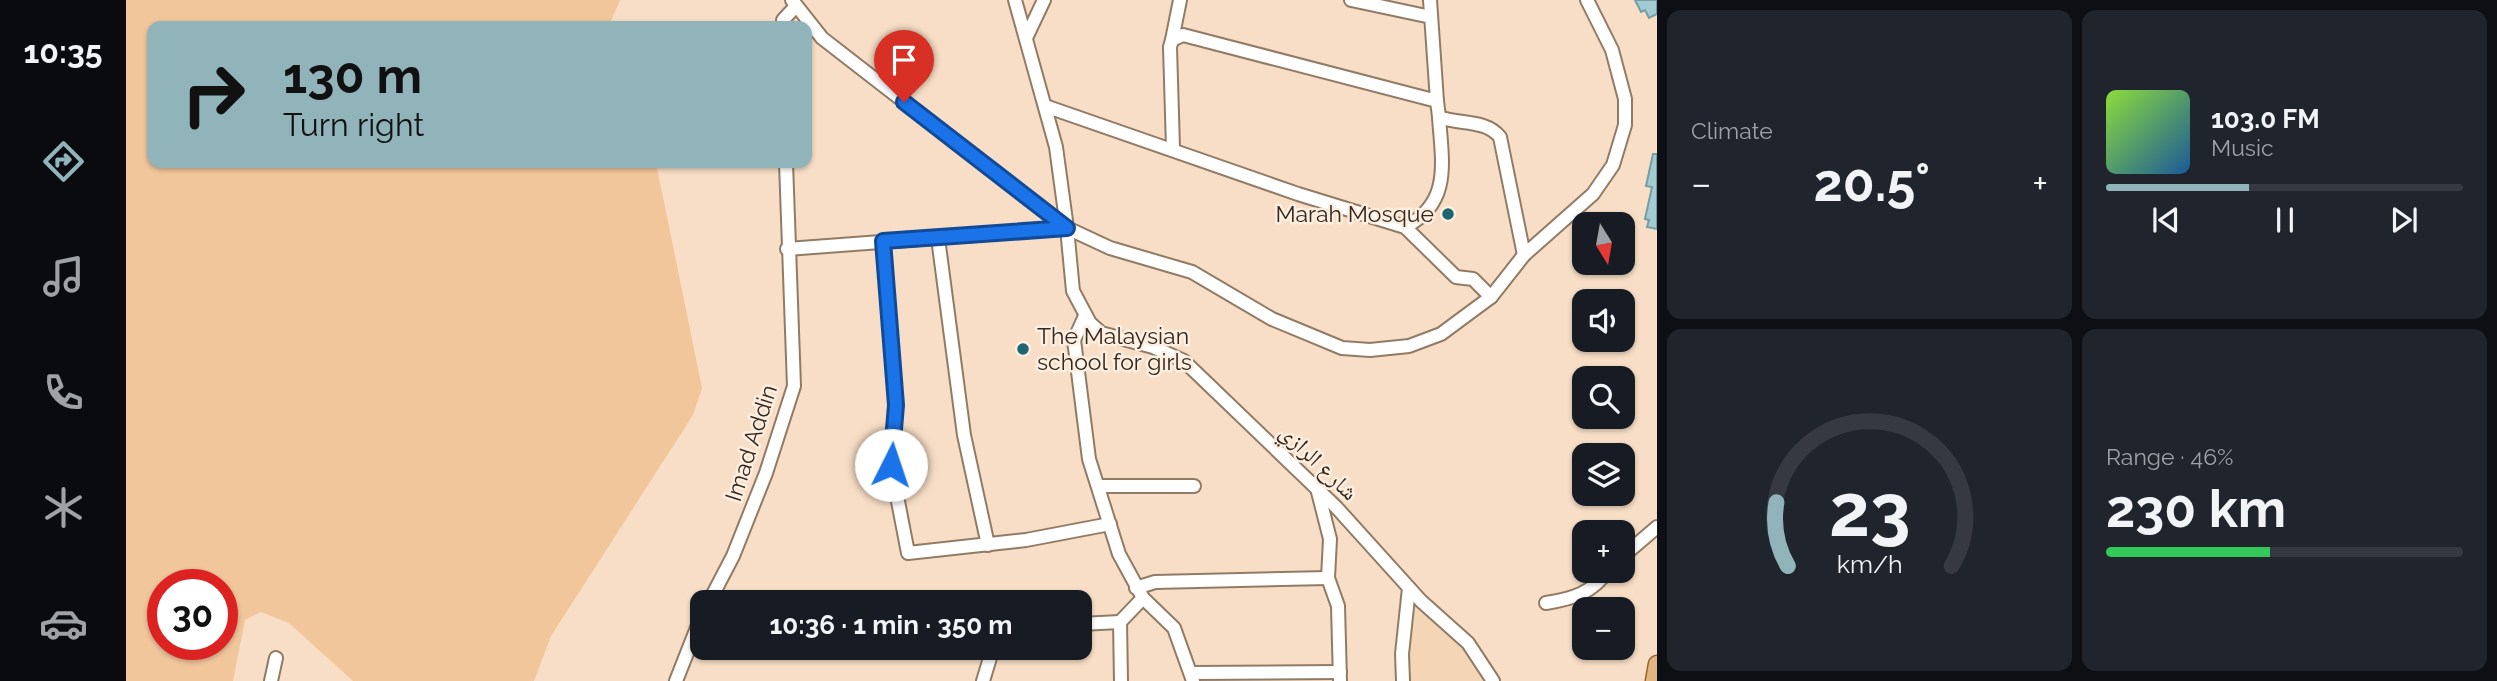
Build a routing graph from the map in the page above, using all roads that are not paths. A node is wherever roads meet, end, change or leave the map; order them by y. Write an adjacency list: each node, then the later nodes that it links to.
1 (1015, 0): 12 (street)
2 (1044, 0): 12 (street)
3 (1180, 0): 13 (street)
4 (1351, 0): 8 (street)
5 (1430, 0): 8 (street)
6 (1587, 0): 24 (street)
7 (794, 3): 9 (street); 10 (street)
8 (1431, 18): 14 (street)
9 (783, 21)
10 (808, 21)
11 (812, 26): 20 (street)
12 (1026, 38): 15 (street)
13 (1172, 40): 14 (street); 17 (street)
14 (1437, 101): 16 (street)
15 (1045, 106): 17 (street); 20 (street)
16 (1439, 117): 19 (street); 24 (street)
17 (1172, 148): 19 (street)
18 (786, 168): 23 (street, Imad Addin)
19 (1405, 227): 25 (street)
20 (1067, 228): 21 (street); 25 (street); 26 (street)
21 (938, 238): 22 (street); 32 (street)
22 (883, 241): 23 (street); 32 (street)
23 (788, 249): 37 (street, Imad Addin)
24 (1524, 255): 25 (street)
25 (1491, 297)
26 (1084, 316): 27 (street); 29 (street, شارع الرازي)
27 (1098, 486): 28 (street); 30 (street)
28 (1194, 486)
29 (1317, 488): 34 (street); 36 (street, شارع الرازي)
30 (1110, 524): 32 (street); 38 (street)
31 (1657, 527): 33 (street)
32 (988, 545)
33 (1635, 546)
34 (1328, 578): 38 (street); 46 (street)
35 (1600, 583): 39 (street)
36 (1409, 588): 52 (street); 53 (street, شارع الرازي)
37 (715, 590)
38 (1140, 593): 40 (street); 47 (street)
39 (1546, 603)
40 (1120, 622): 41 (street); 51 (street)
41 (1092, 623)
42 (690, 645): 49 (street)
43 (276, 659): 48 (street)
44 (989, 660): 50 (street)
45 (1657, 664): 54 (main road)
46 (1340, 676): 47 (street)
47 (1192, 677)
48 (271, 681)
49 (676, 681)
50 (983, 681)
51 (1121, 681)
52 (1403, 681)
53 (1493, 681)
54 (1654, 681)

